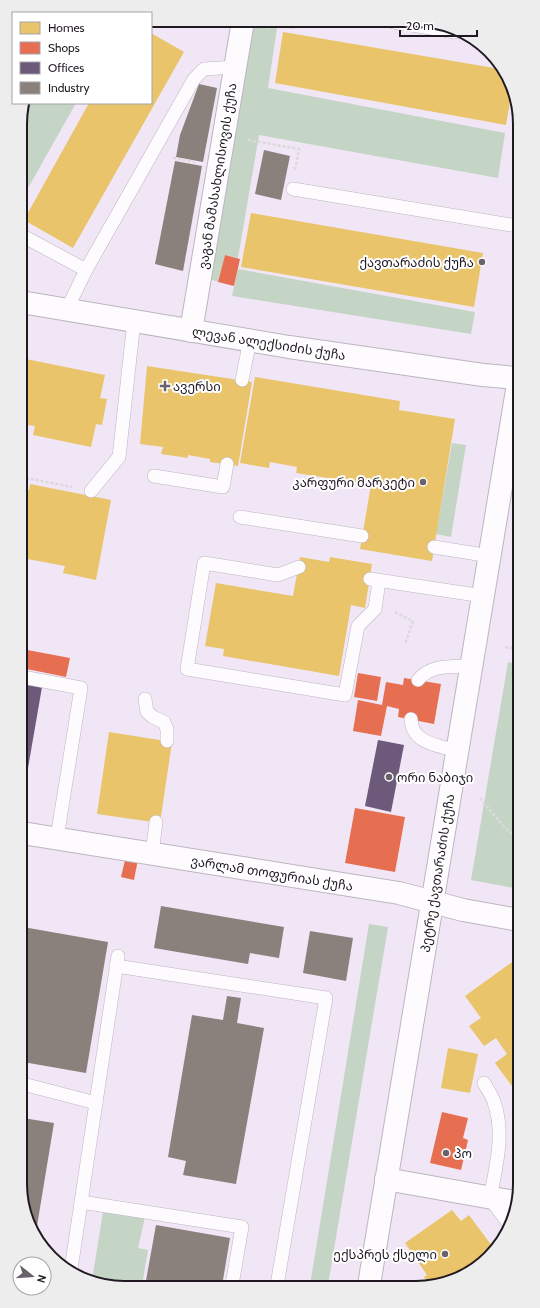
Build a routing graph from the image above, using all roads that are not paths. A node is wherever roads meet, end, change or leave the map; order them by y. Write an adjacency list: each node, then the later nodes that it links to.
1 (242, 28): 2 (main road, ვაგან მამასახლისოვის ქუჩა)
2 (235, 67): 6 (lane); 10 (main road, ვაგან მამასახლისოვის ქუჩა)
3 (293, 189): 4 (lane)
4 (513, 225)
5 (27, 238): 6 (lane)
6 (86, 270): 8 (lane)
7 (27, 303): 8 (main road, ლევან ალექსიძის ქუჩა)
8 (67, 309): 9 (main road, ლევან ალექსიძის ქუჩა)
9 (134, 321): 10 (main road, ლევან ალექსიძის ქუჩა); 17 (lane)
10 (191, 331): 11 (main road, ლევან ალექსიძის ქუჩა)
11 (250, 340): 12 (main road, ლევან ალექსიძის ქუჩა); 13 (lane)
12 (513, 378)
13 (242, 380)
14 (513, 415): 21 (main road, პეტრე ქავთარაძის ქუჩა)
15 (227, 464): 16 (lane)
16 (154, 476)
17 (91, 491)
18 (240, 517): 19 (lane)
19 (362, 536)
20 (434, 547): 21 (lane)
21 (490, 556): 23 (main road, პეტრე ქავთარაძის ქუჩა)
22 (299, 567): 23 (lane)
23 (483, 596): 24 (main road, პეტრე ქავთარაძის ქუჩა)
24 (471, 666): 26 (lane); 30 (main road, პეტრე ქავთარაძის ქუჩა)
25 (27, 678): 33 (lane)
26 (418, 680)
27 (145, 699): 29 (lane)
28 (411, 719): 30 (lane)
29 (167, 741)
30 (458, 751): 35 (main road, პეტრე ქავთარაძის ქუჩა)
31 (156, 822): 34 (lane)
32 (27, 834): 33 (main road, ვარლამ თოფურიას ქუჩა)
33 (57, 838): 34 (main road, ვარლამ თოფურიას ქუჩა)
34 (152, 854): 35 (main road, ვარლამ თოფურიას ქუჩა)
35 (432, 903): 36 (main road, ვარლამ თოფურიას ქუჩა); 40 (main road, პეტრე ქავთარაძის ქუჩა)
36 (513, 919)
37 (484, 1083): 41 (lane)
38 (27, 1085): 39 (lane)
39 (96, 1103): 43 (lane); 47 (lane)
40 (386, 1179): 41 (main road); 48 (main road, პეტრე ქავთარაძის ქუჩა)
41 (490, 1198): 42 (main road); 44 (lane)
42 (511, 1201)
43 (81, 1202): 45 (lane); 46 (lane)
44 (506, 1220)
45 (72, 1265)
46 (233, 1281)
47 (278, 1281)
48 (369, 1281)

